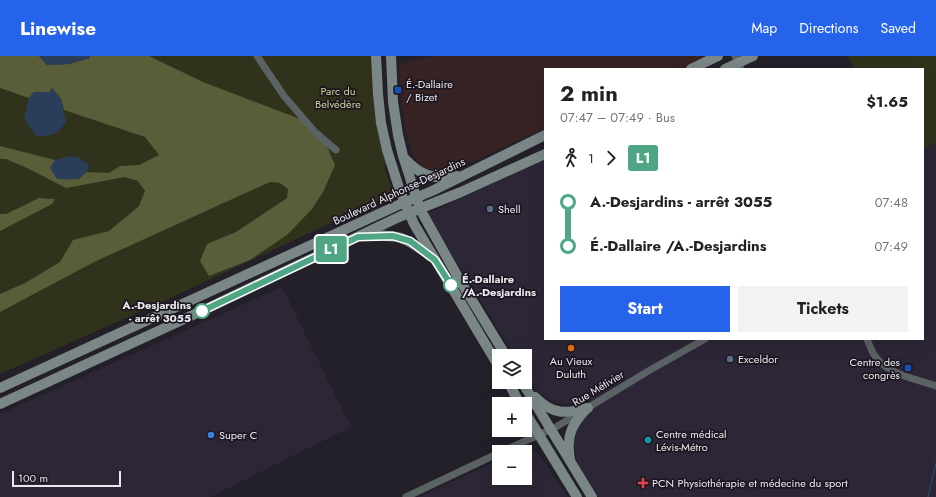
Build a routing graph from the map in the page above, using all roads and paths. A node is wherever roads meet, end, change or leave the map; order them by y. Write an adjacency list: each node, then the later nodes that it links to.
1 (257, 56): 10 (street)
2 (376, 56): 15 (main road)
3 (391, 56): 12 (main road)
4 (718, 56): 7 (main road)
5 (753, 56): 6 (main road)
6 (738, 63): 8 (main road)
7 (693, 68)
8 (728, 68)
9 (544, 135): 13 (main road, Boulevard Alphonse-Desjardins)
10 (336, 150)
11 (544, 154): 16 (main road)
12 (403, 156): 13 (main road); 14 (main road)
13 (464, 175): 14 (main road, Boulevard Alphonse-Desjardins)
14 (416, 198): 15 (main road, Boulevard Alphonse-Desjardins); 16 (main road)
15 (404, 202): 17 (main road); 25 (main road, Boulevard Alphonse-Desjardins)
16 (420, 209): 17 (main road); 22 (main road)
17 (409, 214): 18 (main road); 19 (main road)
18 (358, 237): 19 (main road); 28 (main road)
19 (435, 260): 23 (main road)
20 (703, 340): 29 (street, Rue Métivier)
21 (867, 340): 24 (street)
22 (502, 349)
23 (492, 355)
24 (936, 386)
25 (0, 388)
26 (526, 389): 31 (main road)
27 (528, 389): 29 (main road)
28 (0, 404)
29 (588, 408): 31 (street, Rue Métivier); 35 (main road)
30 (532, 424): 32 (main road)
31 (550, 429): 32 (street, Rue Métivier); 35 (main road)
32 (538, 434): 33 (street, Rue Métivier); 37 (main road)
33 (515, 445)
34 (492, 456): 36 (street, Rue Métivier)
35 (571, 464): 38 (main road)
36 (406, 497)
37 (577, 497)
38 (592, 497)

